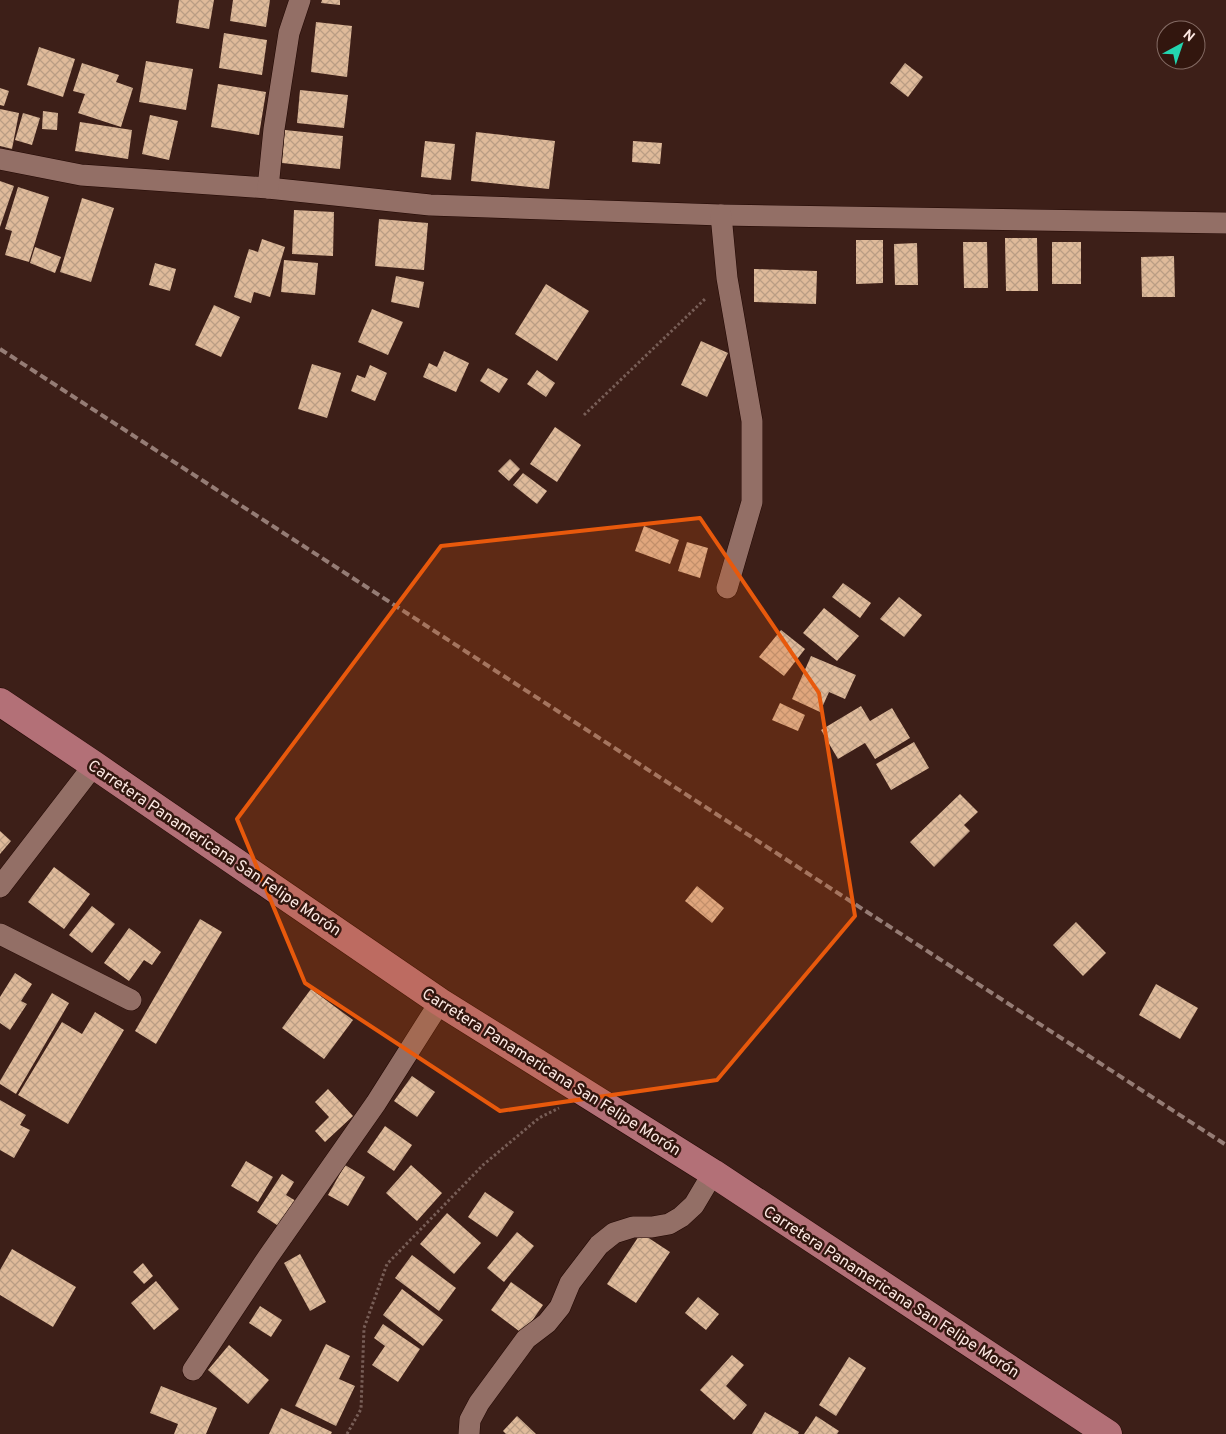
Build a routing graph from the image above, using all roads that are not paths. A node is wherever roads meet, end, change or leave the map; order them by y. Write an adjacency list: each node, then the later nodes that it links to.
1 (300, 0): 3 (street)
2 (0, 159): 3 (street)
3 (268, 188): 4 (street)
4 (721, 215): 5 (street); 6 (street)
5 (1226, 223)
6 (727, 588)
7 (0, 702): 8 (main road, Carretera Panamericana San Felipe Morón)
8 (94, 765): 9 (street); 12 (main road, Carretera Panamericana San Felipe Morón)
9 (0, 888)
10 (0, 934): 11 (street)
11 (131, 1000)
12 (440, 1002): 13 (main road, Carretera Panamericana San Felipe Morón); 14 (street)
13 (713, 1173): 15 (street); 16 (main road, Carretera Panamericana San Felipe Morón)
14 (193, 1370)
15 (469, 1434)
16 (1108, 1434)

